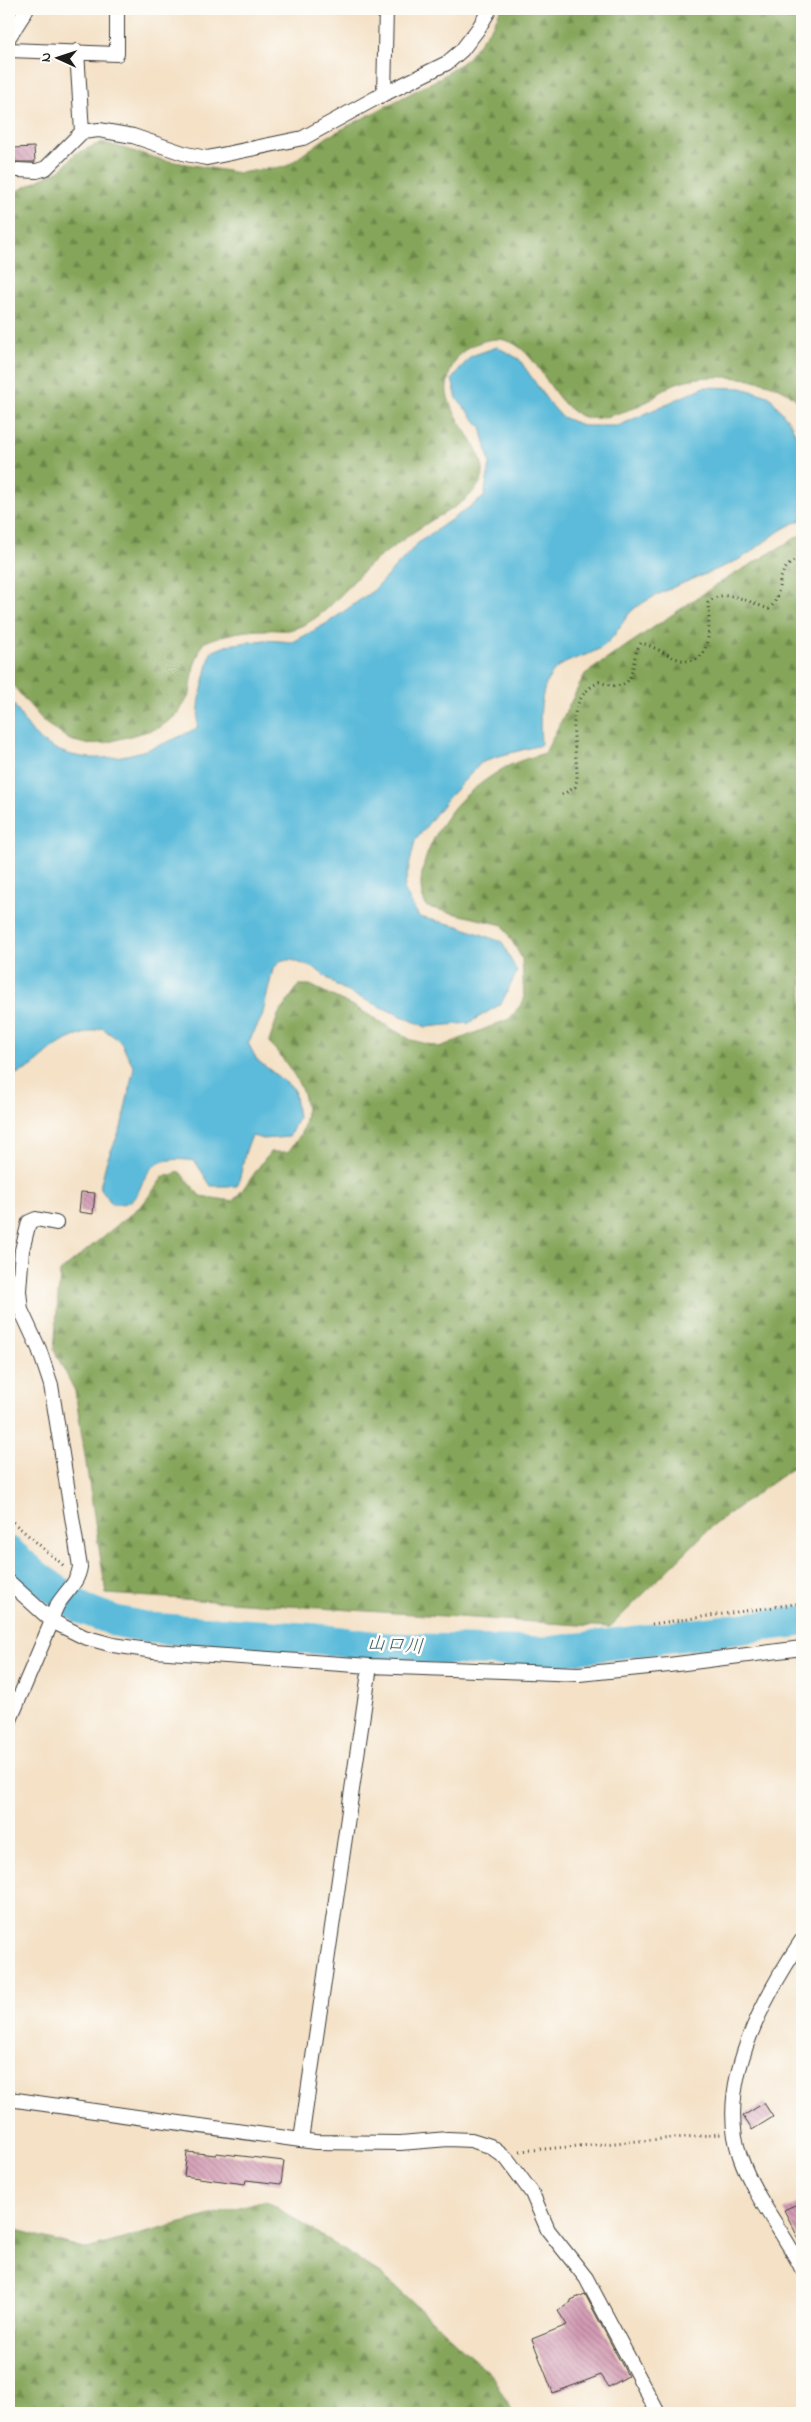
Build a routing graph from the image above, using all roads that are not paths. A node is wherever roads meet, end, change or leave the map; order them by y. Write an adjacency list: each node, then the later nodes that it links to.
1 (27, 9): 5 (street)
2 (117, 9): 7 (street)
3 (386, 9): 8 (street)
4 (490, 9): 8 (street)
5 (9, 38)
6 (9, 50): 7 (street)
7 (77, 52): 9 (street)
8 (384, 94): 9 (street)
9 (82, 132): 10 (street)
10 (18, 170)
11 (56, 1223): 13 (street)
12 (9, 1582): 13 (street)
13 (52, 1615): 15 (street); 16 (street)
14 (802, 1648): 15 (street)
15 (370, 1666): 19 (street)
16 (9, 1722)
17 (802, 1940): 20 (street)
18 (9, 2098): 19 (street)
19 (301, 2140): 21 (street)
20 (802, 2269)
21 (658, 2413)

